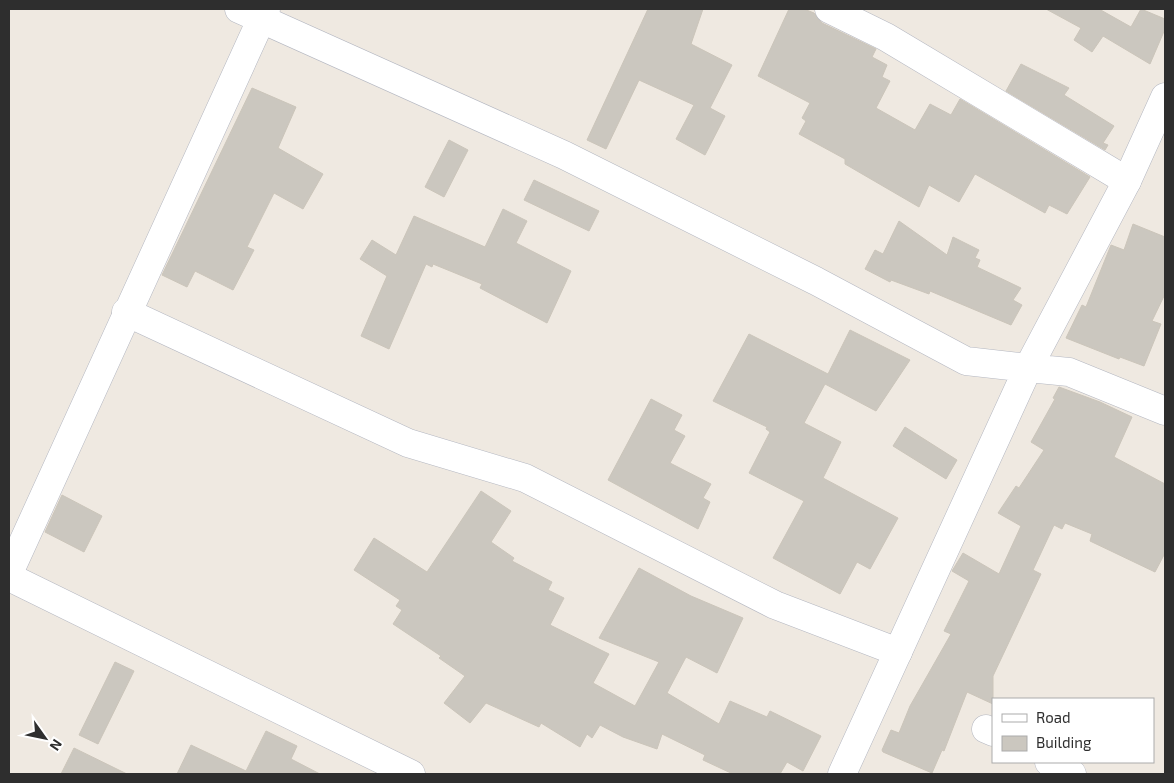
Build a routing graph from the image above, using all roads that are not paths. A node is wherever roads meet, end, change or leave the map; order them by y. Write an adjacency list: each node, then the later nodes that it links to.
1 (829, 9): 5 (street)
2 (255, 12): 6 (street); 7 (street)
3 (1165, 97): 4 (street)
4 (1157, 135): 5 (street)
5 (1126, 180): 7 (street)
6 (126, 312): 9 (street); 11 (street)
7 (1028, 368): 8 (street); 11 (street)
8 (1165, 411)
9 (9, 573)
10 (9, 577): 13 (street)
11 (898, 652): 14 (street)
12 (1051, 763): 15 (street)
13 (410, 774)
14 (842, 774)
15 (1072, 774)

